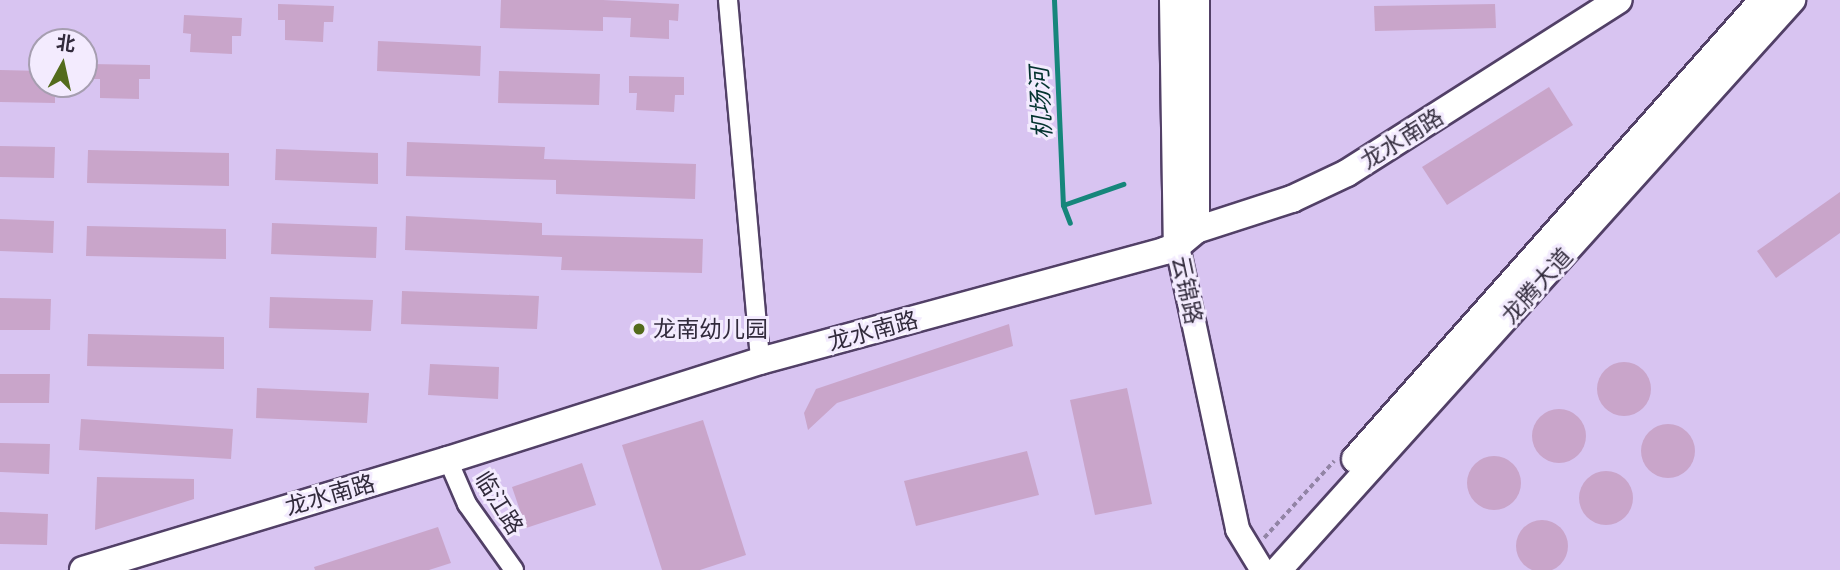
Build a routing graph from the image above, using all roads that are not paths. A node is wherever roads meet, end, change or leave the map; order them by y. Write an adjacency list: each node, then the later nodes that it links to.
1 (727, 0): 8 (street)
2 (1174, 0): 7 (main road, 云锦路)
3 (1196, 0): 7 (main road, 云锦路)
4 (1619, 0): 7 (main road, 龙水南路)
5 (1763, 0): 10 (main road, 龙腾大道)
6 (1792, 0): 10 (main road, 龙腾大道)
7 (1187, 238): 8 (main road, 龙水南路); 10 (street, 云锦路)
8 (760, 361): 9 (main road, 龙水南路)
9 (448, 460): 11 (main road, 龙水南路); 12 (street, 临江路)
10 (1264, 569)
11 (83, 570)
12 (513, 570)

